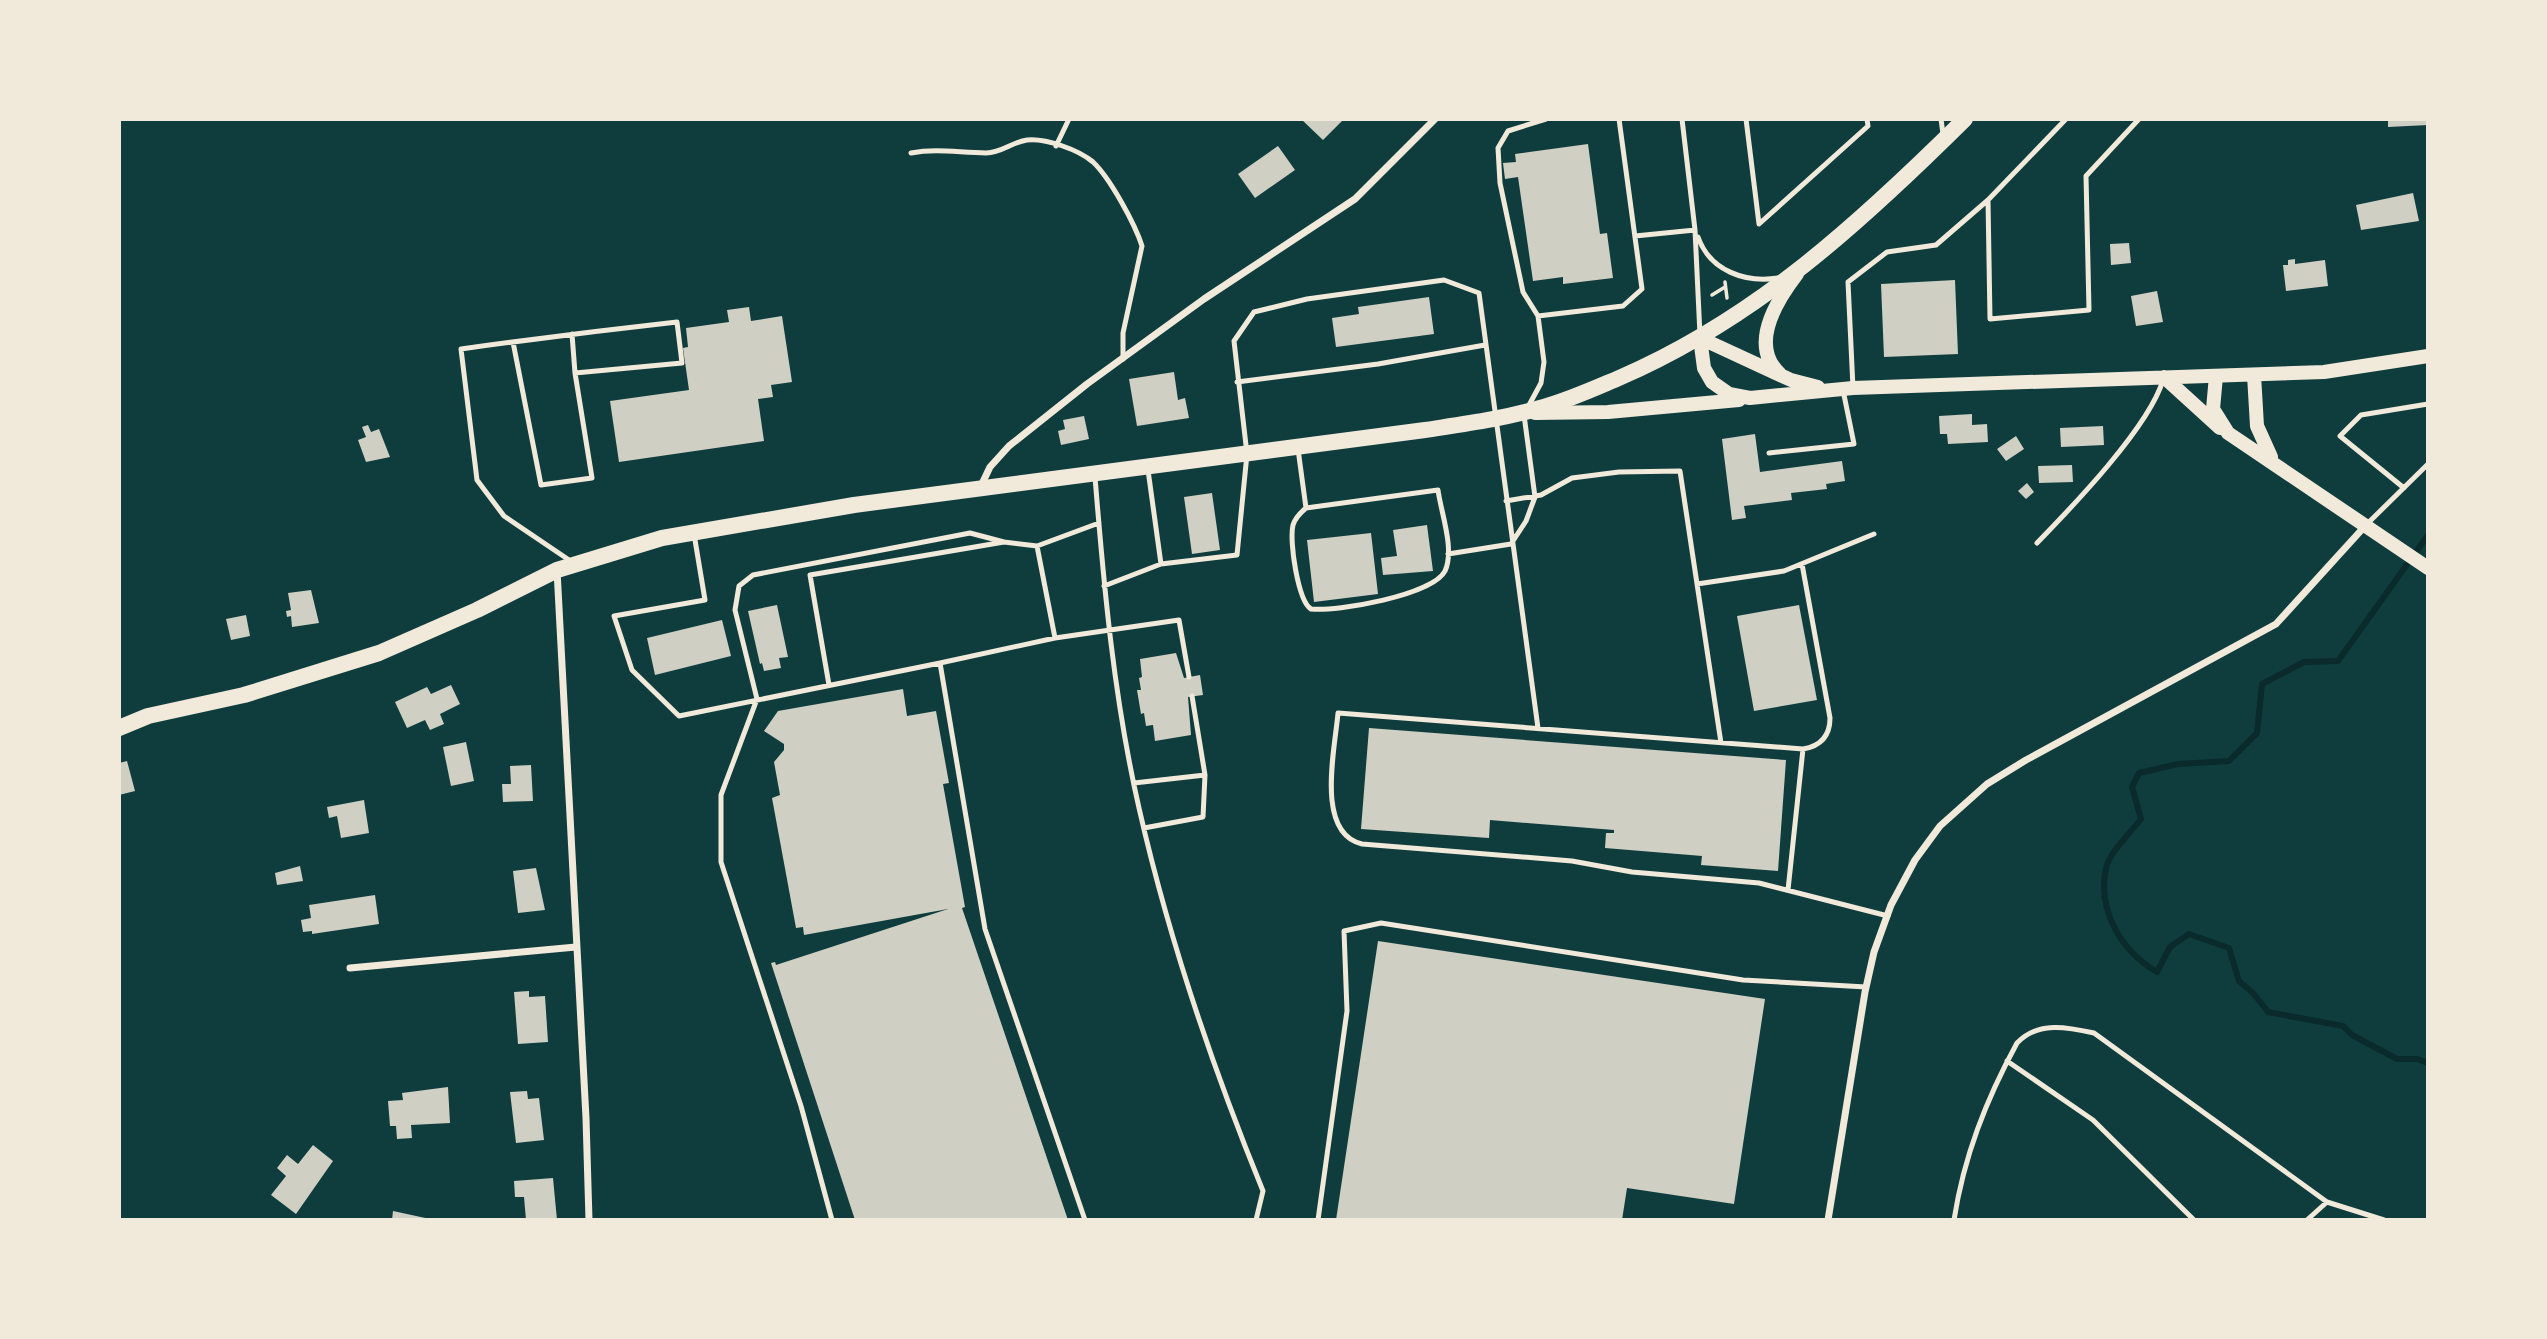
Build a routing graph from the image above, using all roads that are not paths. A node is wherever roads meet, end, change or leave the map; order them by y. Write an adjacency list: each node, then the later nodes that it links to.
1 (1069, 119): 13 (lane)
2 (1435, 119): 25 (street)
3 (1546, 119): 19 (lane)
4 (1619, 119): 17 (lane)
5 (1682, 119): 16 (lane)
6 (1746, 119): 7 (lane)
7 (1867, 119)
8 (1941, 119): 12 (lane)
9 (1965, 119): 12 (main road)
10 (2066, 119): 15 (lane)
11 (2139, 119): 15 (lane)
12 (1944, 140): 18 (main road)
13 (1056, 146): 14 (lane); 25 (lane)
14 (911, 153)
15 (1988, 200): 32 (lane)
16 (1695, 230): 17 (lane); 18 (lane); 21 (lane)
17 (1635, 236): 19 (lane)
18 (1798, 273): 21 (main road); 29 (main road)
19 (1538, 316): 35 (lane)
20 (572, 334): 22 (lane); 26 (lane); 26 (lane)
21 (1700, 338): 29 (main road); 33 (main road); 35 (main road)
22 (513, 342): 26 (lane); 59 (lane)
23 (1485, 345): 31 (lane); 31 (lane); 36 (lane)
24 (2428, 356): 27 (main road)
25 (1123, 359): 46 (street)
26 (575, 373)
27 (2254, 375): 28 (main road); 41 (main road)
28 (2216, 376): 30 (main road); 37 (main road)
29 (1784, 377): 32 (main road)
30 (2164, 377): 32 (main road); 37 (main road); 55 (lane)
31 (1237, 382): 40 (lane)
32 (1848, 388): 33 (main road); 39 (lane)
33 (1757, 398): 35 (main road)
34 (2428, 404): 45 (lane)
35 (1524, 412): 36 (main road); 47 (lane)
36 (1496, 419): 38 (main road); 48 (lane)
37 (2228, 433): 41 (main road)
38 (1298, 447): 40 (main road); 49 (lane)
39 (1769, 453)
40 (1247, 454): 43 (main road); 60 (lane)
41 (2277, 464): 51 (main road)
42 (2428, 464): 45 (lane)
43 (1147, 467): 44 (main road); 60 (lane)
44 (1095, 474): 46 (main road); 50 (lane)
45 (2404, 488): 51 (lane)
46 (980, 489): 52 (main road)
47 (1535, 497): 48 (lane); 56 (lane); 64 (lane)
48 (1506, 501): 56 (lane)
49 (1306, 508): 58 (lane); 58 (lane)
50 (1099, 523): 57 (lane); 65 (lane)
51 (2366, 526): 62 (main road); 81 (street)
52 (693, 532): 59 (main road); 72 (lane)
53 (1874, 534): 61 (lane)
54 (1004, 542): 57 (lane); 70 (lane); 72 (lane)
55 (2037, 543)
56 (1511, 544): 58 (lane); 74 (lane)
57 (1037, 546): 67 (lane)
58 (1448, 554)
59 (575, 564): 63 (main road)
60 (1161, 564): 65 (lane)
61 (1802, 564): 64 (lane); 76 (lane)
62 (2428, 568)
63 (557, 570): 73 (main road); 82 (street)
64 (1697, 584): 75 (lane)
65 (1104, 586): 66 (lane)
66 (1108, 632): 67 (lane); 69 (lane); 78 (lane)
67 (1055, 638): 68 (lane)
68 (940, 663): 70 (lane); 89 (lane)
69 (1189, 677)
70 (829, 685): 72 (lane)
71 (1192, 696): 77 (lane)
72 (757, 699): 88 (lane)
73 (119, 728)
74 (1538, 728): 75 (lane); 80 (lane)
75 (1721, 743): 76 (lane)
76 (1803, 749): 80 (lane)
77 (1205, 775): 78 (lane); 79 (lane)
78 (1134, 783): 79 (lane)
79 (1144, 828): 90 (lane)
80 (1788, 890): 81 (lane)
81 (1888, 916): 84 (street)
82 (576, 947): 83 (street); 87 (street)
83 (350, 968)
84 (1866, 987): 91 (lane); 92 (street)
85 (2007, 1061): 86 (lane); 93 (lane); 94 (lane)
86 (2327, 1202): 95 (lane); 96 (lane)
87 (589, 1220)
88 (832, 1220)
89 (1085, 1220)
90 (1256, 1220)
91 (1318, 1220)
92 (1828, 1220)
93 (1954, 1220)
94 (2194, 1220)
95 (2306, 1220)
96 (2384, 1220)

